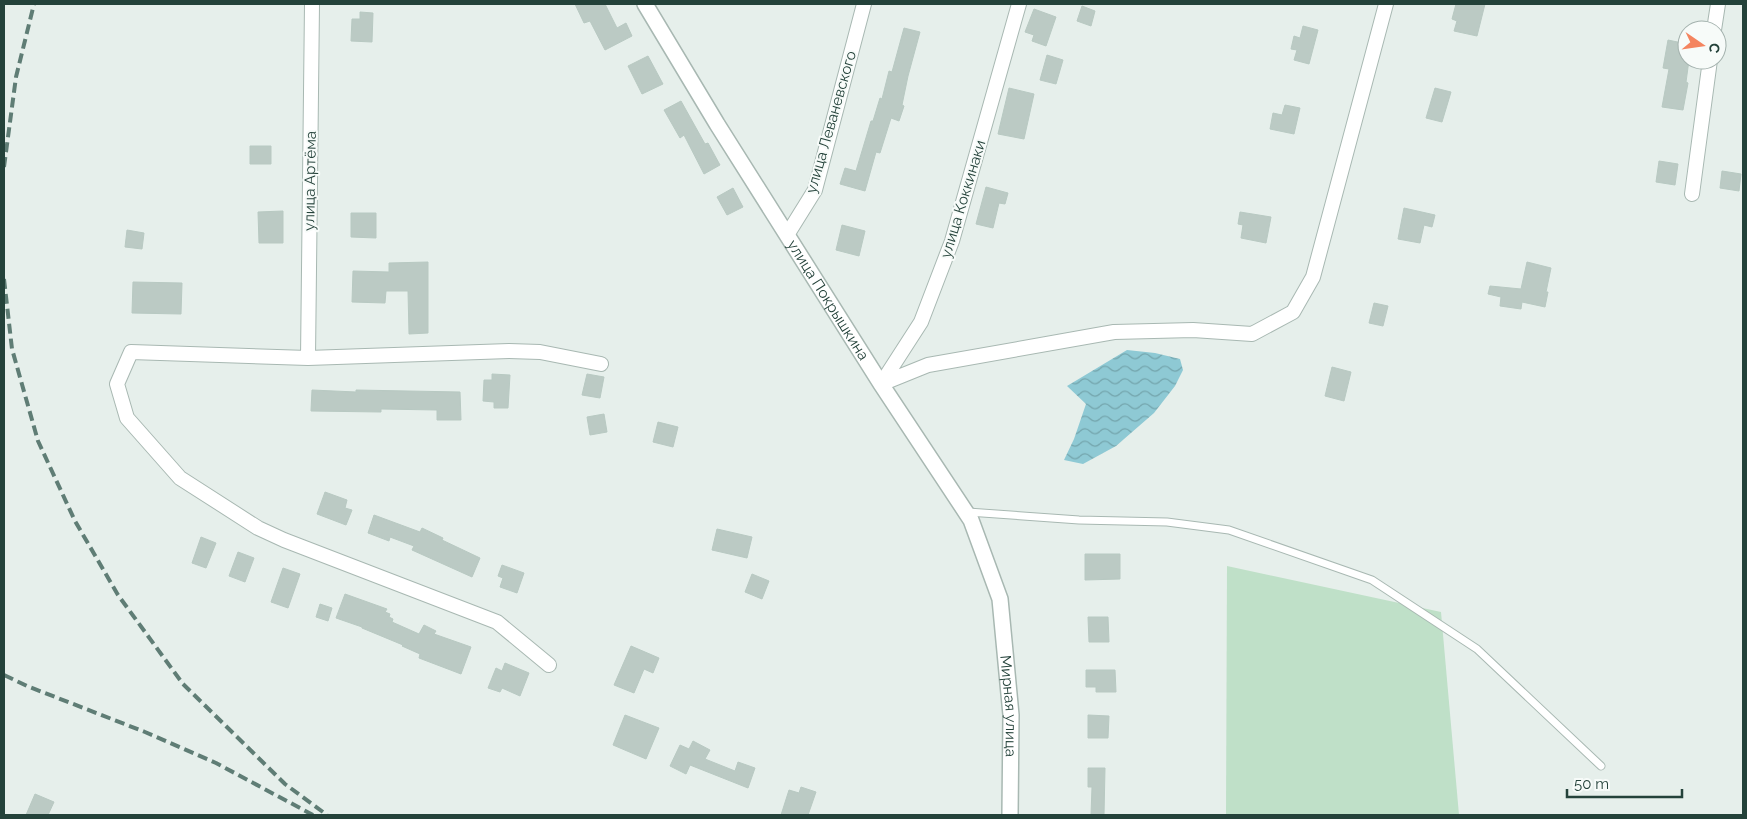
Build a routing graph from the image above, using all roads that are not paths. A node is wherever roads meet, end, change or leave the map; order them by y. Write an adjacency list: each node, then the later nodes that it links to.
1 (312, 4): 11 (street, улица Артёма)
2 (645, 4): 10 (street, улица Покрышкина)
3 (864, 4): 10 (street, улица Леваневского)
4 (1019, 4): 13 (street, улица Коккинаки)
5 (1386, 4): 13 (street)
6 (1718, 4): 7 (street)
7 (1716, 20)
8 (1709, 70): 9 (street)
9 (1692, 194)
10 (787, 235): 13 (street, улица Покрышкина)
11 (308, 358): 12 (street); 16 (street)
12 (601, 364)
13 (881, 384): 14 (street, улица Покрышкина)
14 (965, 512): 15 (street, улица Покрышкина); 17 (lane)
15 (1000, 599): 18 (street, Мирная улица)
16 (550, 665)
17 (1601, 766)
18 (1010, 815)

